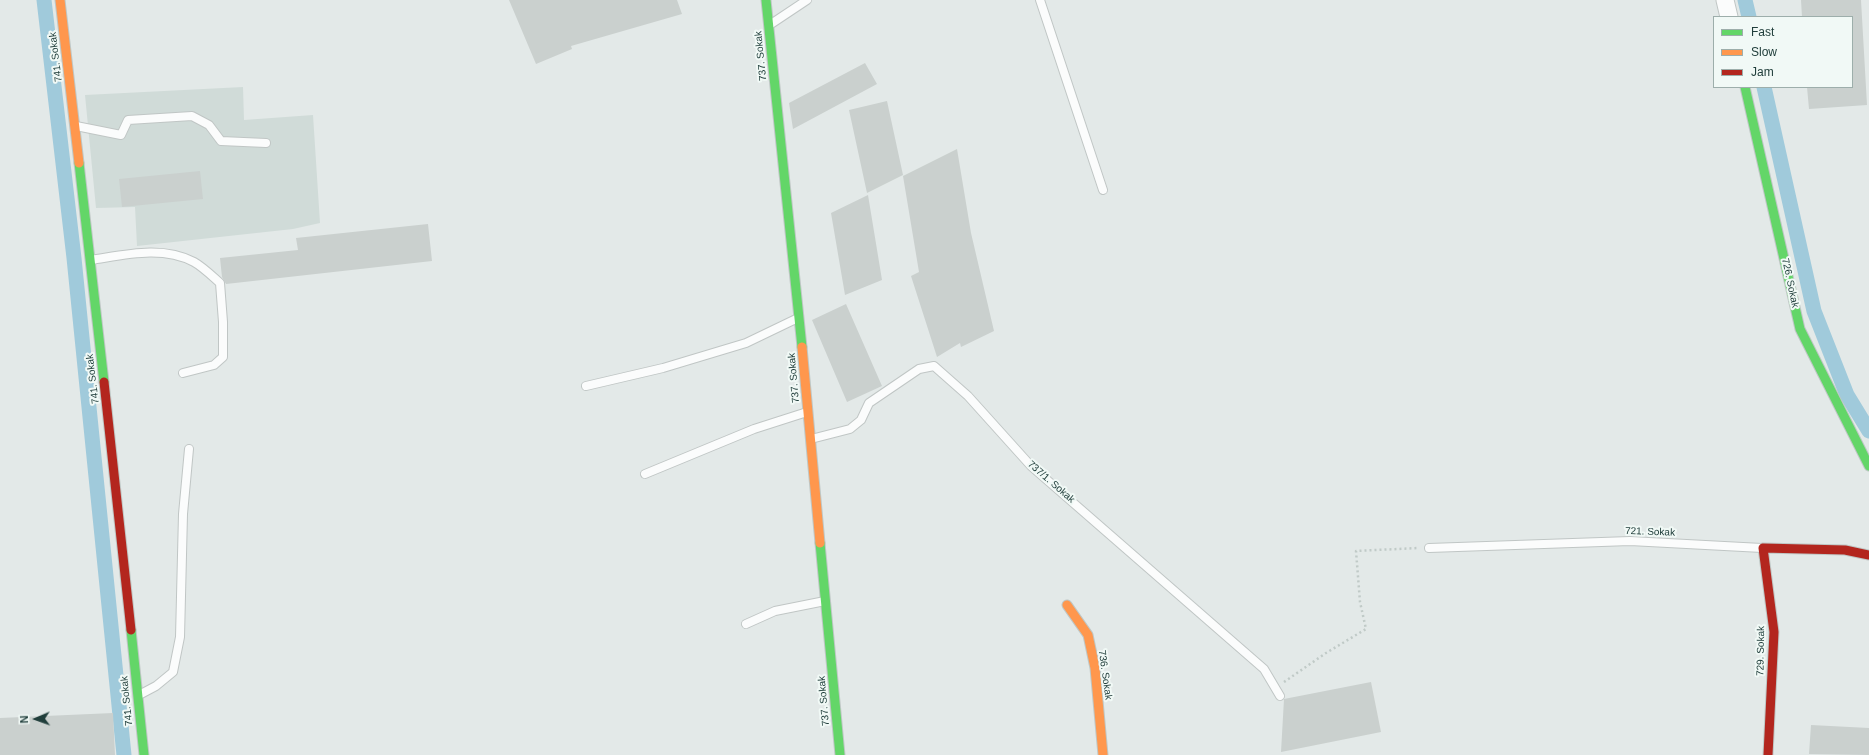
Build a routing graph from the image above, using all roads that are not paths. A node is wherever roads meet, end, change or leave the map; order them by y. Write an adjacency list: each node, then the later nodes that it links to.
1 (60, 0): 9 (street, 741. Sokak)
2 (766, 0): 7 (street, 737. Sokak)
3 (807, 0): 7 (lane)
4 (1040, 0): 11 (lane)
5 (1725, 0): 6 (street)
6 (1729, 16)
7 (769, 25): 13 (street, 737. Sokak)
8 (1746, 88): 19 (street, 726. Sokak)
9 (75, 125): 10 (lane); 12 (street, 741. Sokak)
10 (266, 143)
11 (1103, 190)
12 (90, 260): 14 (lane); 27 (street, 741. Sokak)
13 (799, 318): 15 (lane); 16 (street, 737. Sokak)
14 (183, 373)
15 (586, 386)
16 (808, 412): 17 (street, 737. Sokak); 20 (lane)
17 (810, 439): 24 (street, 737. Sokak); 28 (lane, 737/1. Sokak)
18 (189, 449): 27 (lane)
19 (1869, 466)
20 (645, 474)
21 (1429, 548): 22 (lane, 721. Sokak)
22 (1763, 548): 23 (street, 721. Sokak); 32 (street, 729. Sokak)
23 (1869, 555)
24 (826, 601): 26 (lane); 30 (street, 737. Sokak)
25 (1067, 605): 31 (street, 736. Sokak)
26 (746, 624)
27 (138, 695): 29 (street, 741. Sokak)
28 (1280, 696)
29 (144, 755)
30 (840, 755)
31 (1103, 755)
32 (1768, 755)

